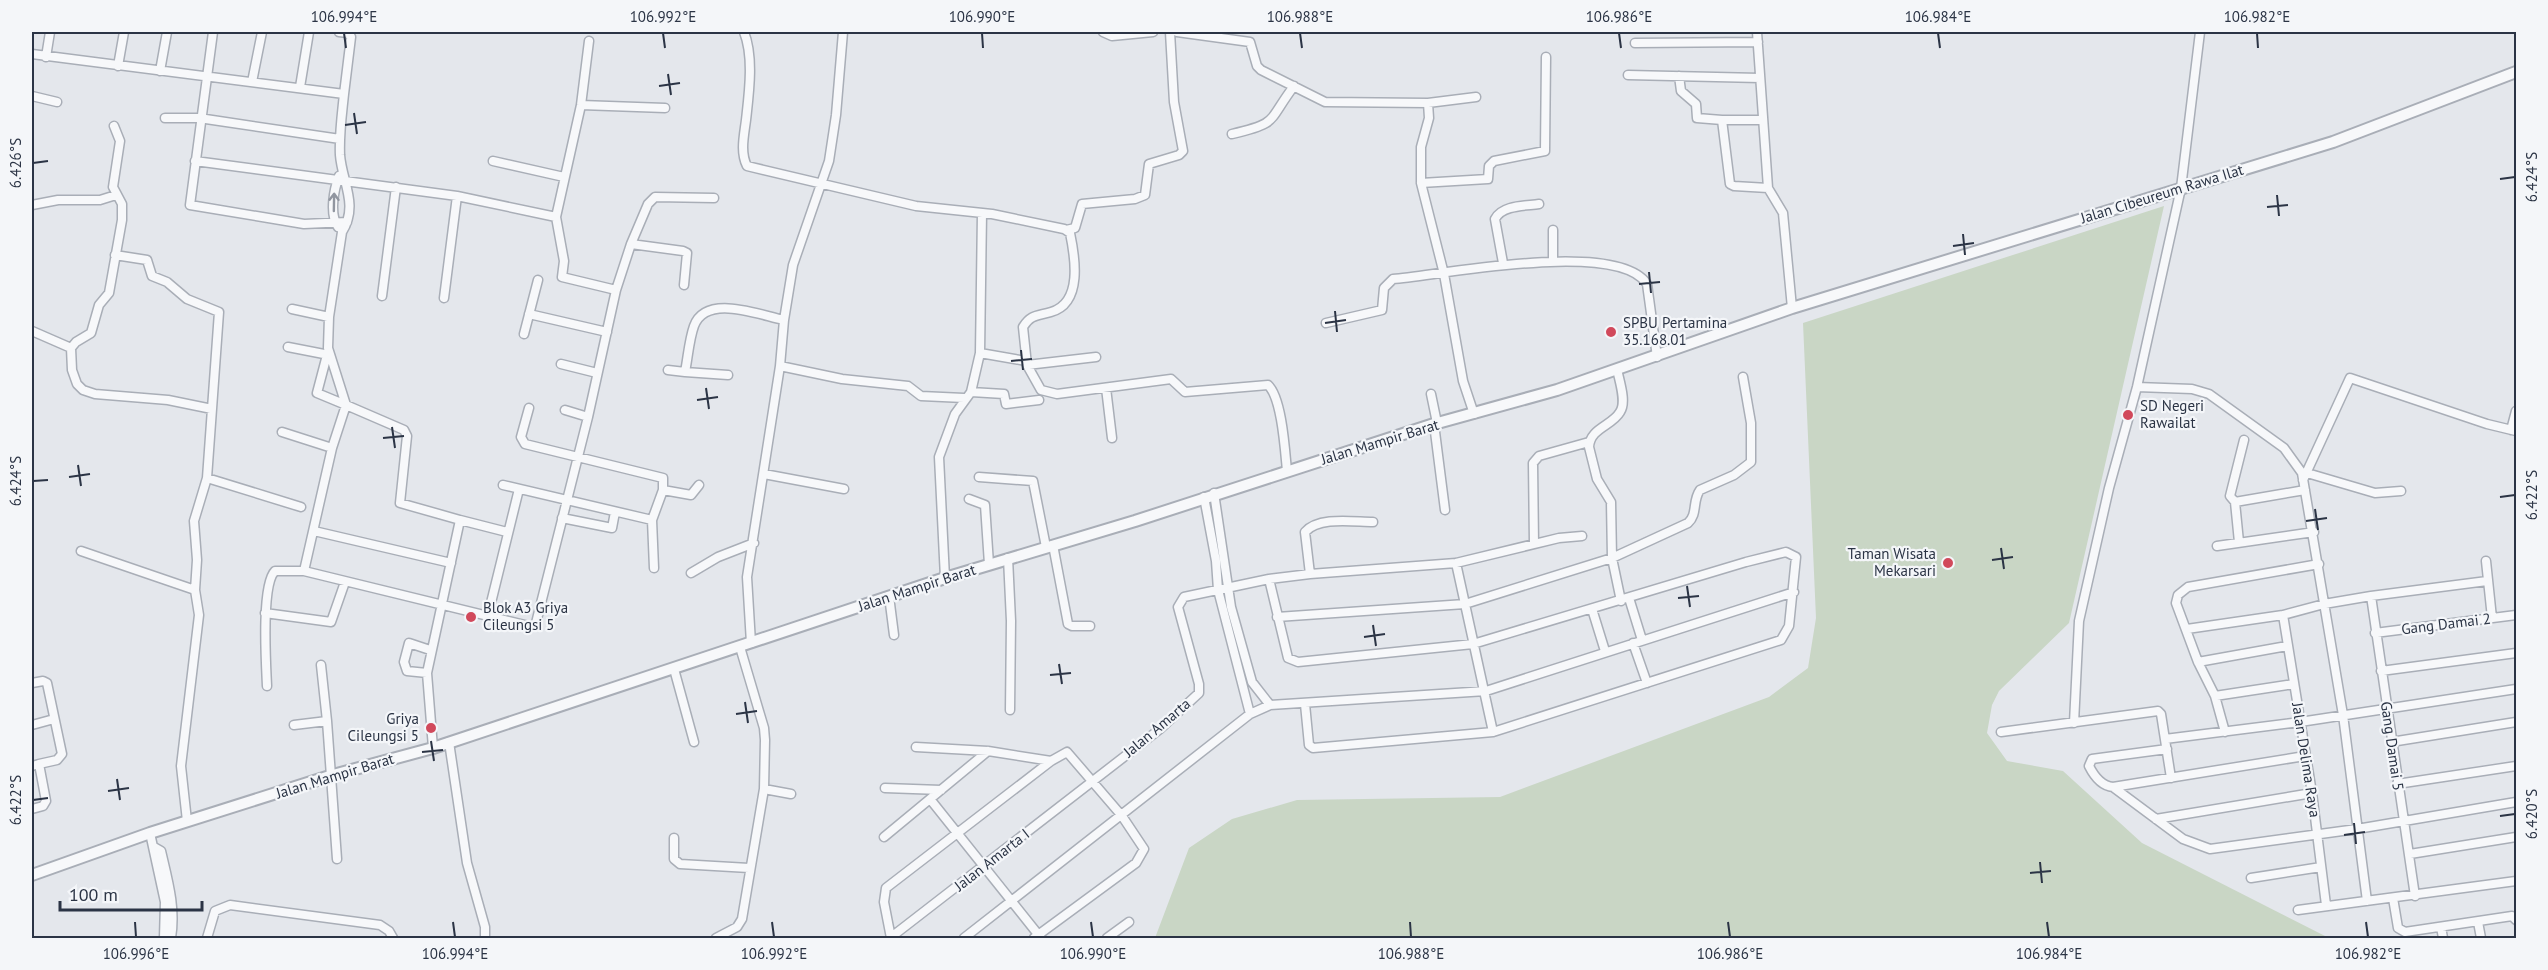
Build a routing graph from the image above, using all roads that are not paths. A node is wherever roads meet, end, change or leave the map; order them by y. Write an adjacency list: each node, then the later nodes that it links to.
1 (50, 32): 20 (street)
2 (124, 32): 22 (street)
3 (167, 32): 23 (street)
4 (213, 32): 26 (street)
5 (262, 32): 29 (street)
6 (309, 32): 31 (street)
7 (339, 32): 32 (street)
8 (744, 32): 52 (street)
9 (843, 32): 52 (street)
10 (1103, 32): 11 (street)
11 (1153, 32)
12 (1170, 32): 64 (street)
13 (1177, 32): 30 (street)
14 (1757, 32): 17 (street)
15 (2200, 32): 51 (street)
16 (589, 41): 37 (street)
17 (1758, 42): 18 (street); 28 (street)
18 (1635, 43)
19 (32, 54): 20 (street)
20 (46, 57): 22 (street)
21 (1546, 57): 50 (street)
22 (118, 66): 23 (street)
23 (160, 71): 26 (street)
24 (2517, 72): 51 (street, Jalan Cibeureum Rawa Ilat)
25 (1628, 75): 27 (street)
26 (205, 76): 29 (street); 39 (street)
27 (1678, 76): 28 (street); 41 (street)
28 (1760, 78): 42 (street)
29 (252, 82): 31 (street)
30 (1294, 86): 36 (street); 44 (street)
31 (300, 87): 32 (street)
32 (344, 94): 45 (street)
33 (32, 96): 35 (street)
34 (1476, 97): 36 (street)
35 (57, 102)
36 (1428, 103): 50 (street)
37 (581, 105): 38 (street); 49 (street)
38 (665, 108)
39 (200, 117): 40 (street); 45 (street); 46 (street)
40 (165, 118)
41 (1722, 120): 42 (street); 54 (street)
42 (1761, 120): 54 (street)
43 (114, 126): 55 (street)
44 (1232, 134)
45 (340, 140): 48 (street)
46 (195, 161): 48 (street); 62 (street)
47 (493, 161): 49 (street)
48 (342, 176): 53 (street); 62 (street, one-way to 48); 63 (street)
49 (564, 177): 61 (street)
50 (1421, 183): 71 (street)
51 (2182, 183): 77 (street, Jalan Cibeureum Rawa Ilat); 101 (street)
52 (822, 184): 60 (street); 81 (street)
53 (396, 187): 56 (street); 75 (street)
54 (1768, 188): 77 (street)
55 (116, 195): 59 (street); 68 (street)
56 (458, 196): 61 (street); 76 (street)
57 (714, 198): 67 (street)
58 (1539, 204): 70 (street)
59 (32, 205)
60 (982, 213): 64 (street); 88 (street)
61 (556, 218): 74 (street)
62 (334, 222): 63 (street); 66 (street)
63 (347, 222): 66 (street)
64 (1066, 230): 92 (street)
65 (1553, 230): 69 (street)
66 (342, 232): 80 (street)
67 (631, 244): 73 (street); 74 (street)
68 (115, 255): 86 (street); 108 (street)
69 (1553, 262): 70 (street); 91 (street)
70 (1503, 263): 71 (street)
71 (1444, 274): 82 (street); 111 (street)
72 (538, 279): 79 (street)
73 (684, 285)
74 (616, 290): 84 (street)
75 (382, 296)
76 (444, 298)
77 (1798, 307): 91 (street, Jalan Mampir Barat)
78 (292, 309): 80 (street)
79 (529, 314): 84 (street); 85 (street)
80 (329, 317): 89 (street)
81 (783, 320): 94 (street); 97 (street)
82 (1326, 323)
83 (32, 331): 86 (street)
84 (607, 332): 98 (street)
85 (524, 334)
86 (71, 348): 108 (street)
87 (288, 348): 89 (street)
88 (980, 353): 92 (street); 104 (street)
89 (328, 355): 106 (street); 106 (street)
90 (1096, 357): 92 (street)
91 (1657, 357): 95 (street, Jalan Mampir Barat)
92 (1027, 363): 102 (street)
93 (561, 364): 98 (street)
94 (780, 366): 104 (street); 122 (street)
95 (1617, 369): 111 (street, Jalan Mampir Barat); 118 (street)
96 (668, 370): 97 (street)
97 (685, 372): 99 (street)
98 (597, 373): 112 (street)
99 (728, 375)
100 (1743, 377): 155 (street)
101 (2137, 387): 123 (street); 219 (street)
102 (1106, 388): 116 (street); 121 (street)
103 (1431, 394): 113 (street)
104 (967, 395): 105 (street); 165 (street)
105 (1039, 400)
106 (346, 405): 119 (street); 141 (street)
107 (529, 408): 120 (street)
108 (212, 409): 125 (street)
109 (565, 410): 112 (street)
110 (2517, 411): 114 (street)
111 (1474, 414): 113 (street, Jalan Mampir Barat)
112 (588, 417): 120 (street)
113 (1436, 424): 121 (street, Jalan Mampir Barat); 138 (street)
114 (2514, 430): 123 (street)
115 (282, 432): 119 (street)
116 (1112, 438)
117 (2244, 440): 136 (street)
118 (1589, 442): 150 (street); 155 (street)
119 (332, 448): 144 (street)
120 (578, 457): 130 (street); 135 (street)
121 (1287, 471): 133 (street, Jalan Mampir Barat)
122 (764, 474): 129 (street); 149 (street)
123 (2305, 476): 131 (street); 132 (street)
124 (979, 477): 151 (street)
125 (207, 478): 137 (street); 169 (street)
126 (503, 485): 128 (street)
127 (699, 485): 130 (street)
128 (519, 489): 135 (street); 145 (street)
129 (844, 489)
130 (663, 490): 142 (street)
131 (2306, 490): 136 (street); 146 (street)
132 (2402, 491)
133 (1209, 495): 151 (street, Jalan Mampir Barat); 170 (street)
134 (969, 499): 158 (street)
135 (566, 500): 139 (street); 140 (street)
136 (2235, 502): 148 (street)
137 (301, 507)
138 (1445, 510)
139 (615, 512): 140 (street); 142 (street)
140 (562, 518): 180 (street)
141 (460, 520): 145 (street); 157 (street)
142 (652, 520): 161 (street)
143 (1374, 522): 164 (street)
144 (314, 531): 157 (street); 162 (street)
145 (507, 532): 180 (street)
146 (2314, 532): 148 (street); 160 (street)
147 (1582, 536): 150 (street)
148 (2239, 542): 152 (street)
149 (754, 543): 163 (street); 191 (street)
150 (1534, 544): 159 (street)
151 (1050, 546): 154 (street, Jalan Mampir Barat); 185 (street)
152 (2217, 546)
153 (81, 550): 169 (street)
154 (1008, 558): 158 (street, Jalan Mampir Barat); 211 (street)
155 (1612, 558): 174 (street); 176 (street)
156 (2486, 561): 167 (street)
157 (451, 563): 175 (street)
158 (989, 564): 165 (street, Jalan Mampir Barat)
159 (1456, 564): 164 (street); 176 (street)
160 (2319, 564): 177 (street); 186 (street)
161 (654, 568)
162 (304, 571): 168 (street); 179 (street)
163 (691, 573)
164 (1310, 574): 166 (street)
165 (945, 578): 172 (street, Jalan Mampir Barat)
166 (1269, 579): 170 (street); 183 (street)
167 (2487, 581): 173 (street); 184 (street)
168 (345, 582): 175 (street); 179 (street)
169 (195, 590): 253 (street)
170 (1223, 590): 203 (street); 239 (street, Jalan Amarta)
171 (1794, 592): 174 (street); 189 (street); 202 (street)
172 (889, 596): 188 (street); 191 (street, Jalan Mampir Barat)
173 (2371, 596): 177 (street); 187 (street, Gang Damai 5)
174 (1625, 599): 178 (street); 189 (street)
175 (441, 604): 180 (street); 193 (street)
176 (1465, 604): 183 (street); 190 (street)
177 (2324, 604): 181 (street); 214 (street)
178 (1592, 609): 190 (street); 194 (street)
179 (265, 613): 205 (street)
180 (488, 615)
181 (2283, 615): 186 (street); 192 (street, Jalan Delima Raya)
182 (2517, 615): 184 (street, Gang Damai 2)
183 (1277, 617): 190 (street)
184 (2492, 618): 187 (street, Gang Damai 2)
185 (1090, 626)
186 (2187, 629): 196 (street)
187 (2375, 633): 199 (street, Gang Damai 5)
188 (894, 635)
189 (1637, 641): 194 (street); 202 (street)
190 (1473, 644): 207 (street)
191 (746, 645): 198 (street, Jalan Mampir Barat); 243 (street)
192 (2287, 646): 196 (street); 204 (street, Jalan Delima Raya)
193 (430, 650): 200 (street); 200 (street)
194 (1605, 651): 207 (street)
195 (2517, 653): 199 (street)
196 (2198, 662): 208 (street)
197 (321, 665): 216 (street)
198 (674, 669): 226 (street, Jalan Mampir Barat); 227 (street)
199 (2381, 671): 212 (street, Gang Damai 5)
200 (427, 674): 229 (street)
201 (32, 683): 215 (street)
202 (1647, 683): 222 (street)
203 (1248, 684): 210 (street); 213 (street)
204 (2294, 684): 208 (street); 217 (street, Jalan Delima Raya)
205 (267, 686)
206 (2517, 689): 212 (street)
207 (1486, 690): 209 (street); 222 (street)
208 (2215, 696): 224 (street)
209 (1305, 704): 210 (street); 222 (street)
210 (1270, 705): 213 (street)
211 (1010, 710)
212 (2386, 710): 214 (street); 228 (street, Gang Damai 5)
213 (1250, 714): 250 (street)
214 (2343, 715): 217 (street); 254 (street)
215 (54, 719): 220 (street); 235 (street)
216 (327, 721): 221 (street); 237 (street)
217 (2300, 722): 224 (street); 233 (street, Jalan Delima Raya)
218 (2517, 722): 228 (street)
219 (2074, 723): 223 (street); 225 (street)
220 (32, 724)
221 (294, 725)
222 (1493, 732)
223 (2001, 732)
224 (2225, 732): 225 (street)
225 (2165, 739): 231 (street)
226 (449, 742): 229 (street, Jalan Mampir Barat); 284 (street)
227 (694, 742)
228 (2391, 742): 240 (street, Gang Damai 5)
229 (432, 747): 237 (street, Jalan Mampir Barat)
230 (916, 747): 232 (street)
231 (2167, 748): 238 (street); 241 (street)
232 (988, 751): 234 (street); 244 (street)
233 (2305, 756): 238 (street); 245 (street, Jalan Delima Raya)
234 (1051, 761): 239 (street); 257 (street)
235 (35, 765): 249 (street)
236 (2517, 766): 240 (street)
237 (333, 775): 253 (street, Jalan Mampir Barat); 262 (street)
238 (2171, 778): 241 (street)
239 (1092, 780): 250 (street); 263 (street, Jalan Amarta I)
240 (2397, 784): 252 (street, Gang Damai 5)
241 (2113, 787): 251 (street)
242 (885, 788): 244 (street)
243 (764, 789): 246 (street); 265 (street)
244 (941, 790): 247 (street)
245 (2312, 793): 251 (street); 256 (street, Jalan Delima Raya)
246 (791, 794)
247 (930, 800): 257 (street); 258 (street)
248 (2517, 802): 252 (street)
249 (32, 809)
250 (1122, 816): 271 (street); 280 (street)
251 (2156, 819): 256 (street)
252 (2404, 820): 254 (street); 261 (street, Gang Damai 5)
253 (187, 821): 255 (street, Jalan Mampir Barat)
254 (2357, 829): 256 (street); 272 (street)
255 (150, 833): 266 (street, Jalan Mampir Barat); 279 (street)
256 (2317, 833): 264 (street, Jalan Delima Raya)
257 (958, 834): 263 (street); 281 (street)
258 (884, 837)
259 (2517, 837): 261 (street)
260 (674, 838): 265 (street)
261 (2410, 854): 269 (street, Gang Damai 5)
262 (337, 859)
263 (984, 867): 271 (street); 281 (street, Jalan Amarta I)
264 (2321, 867): 267 (street); 273 (street, Jalan Delima Raya)
265 (748, 868): 285 (street)
266 (32, 874)
267 (2251, 878)
268 (2517, 881): 269 (street)
269 (2415, 896): 270 (street)
270 (2393, 898): 272 (street); 278 (street)
271 (1011, 901): 280 (street); 286 (street)
272 (2367, 901): 273 (street)
273 (2326, 905): 274 (street)
274 (2298, 910)
275 (2517, 920): 276 (street)
276 (2478, 921): 278 (street); 289 (street)
277 (1130, 922): 287 (street)
278 (2441, 927): 288 (street)
279 (167, 937)
280 (1038, 937)
281 (891, 938)
282 (207, 939): 283 (street)
283 (393, 939)
284 (484, 939)
285 (716, 939)
286 (964, 939)
287 (1107, 939)
288 (2443, 939)
289 (2481, 939)

